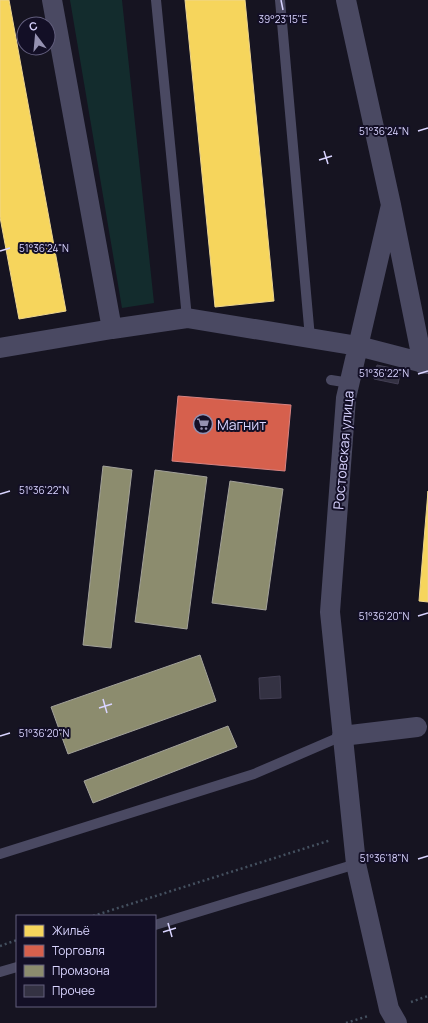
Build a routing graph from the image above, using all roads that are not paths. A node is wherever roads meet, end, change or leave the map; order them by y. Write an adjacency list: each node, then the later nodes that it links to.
1 (52, 0): 7 (street)
2 (156, 0): 6 (lane)
3 (280, 0): 8 (lane)
4 (346, 0): 5 (street, Ростовская улица)
5 (391, 205): 9 (street, Ростовская улица); 11 (street)
6 (187, 318): 7 (street); 8 (street)
7 (112, 329): 10 (street)
8 (310, 338): 9 (street)
9 (358, 346): 11 (street); 13 (street, Ростовская улица)
10 (0, 348)
11 (426, 364)
12 (423, 724): 13 (street)
13 (342, 736): 14 (lane); 15 (street, Ростовская улица)
14 (0, 854)
15 (356, 864): 16 (lane); 19 (street, Ростовская улица)
16 (156, 925)
17 (16, 967): 18 (lane)
18 (0, 972)
19 (397, 1023)

